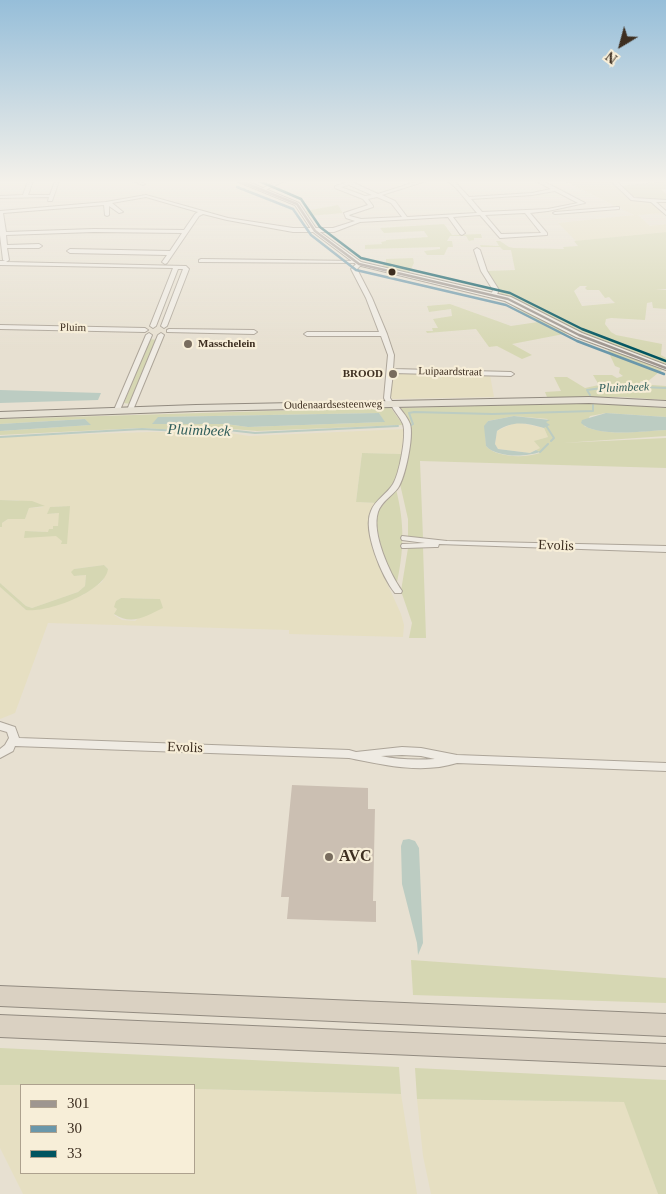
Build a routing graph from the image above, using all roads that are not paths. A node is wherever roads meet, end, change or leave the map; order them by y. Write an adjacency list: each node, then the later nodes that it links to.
1 (4, 237): 5 (street)
2 (182, 237): 8 (street)
3 (323, 237): 13 (main road)
4 (39, 246): 5 (street)
5 (4, 247): 9 (street)
6 (477, 250): 15 (street)
7 (70, 251): 8 (street)
8 (171, 253): 11 (street)
9 (6, 260)
10 (201, 261): 13 (street)
11 (165, 262)
12 (0, 263): 14 (street)
13 (357, 263): 15 (main road); 22 (street)
14 (176, 267): 16 (street); 18 (street)
15 (492, 292): 24 (main road)
16 (153, 326): 18 (street); 19 (street)
17 (0, 327): 19 (street, Pluim)
18 (166, 328): 20 (street); 23 (street)
19 (147, 332): 23 (street, Pluim); 29 (street)
20 (254, 332)
21 (307, 334): 22 (street)
22 (384, 334): 25 (street)
23 (161, 335): 30 (street)
24 (666, 368)
25 (390, 371): 26 (street, Luipaardstraat); 27 (street)
26 (511, 374)
27 (391, 403): 28 (main road, Oudenaardsesteenweg); 30 (main road, Oudenaardsesteenweg); 35 (street)
28 (666, 404)
29 (117, 410): 30 (main road, Oudenaardsesteenweg); 31 (main road, Oudenaardsesteenweg)
30 (130, 410)
31 (0, 415)
32 (405, 542): 33 (street, Evolis)
33 (447, 543): 34 (street, Evolis)
34 (666, 549)
35 (398, 591)
36 (0, 726): 37 (street)
37 (13, 742): 38 (street); 39 (street, Evolis)
38 (0, 754)
39 (666, 767)
40 (0, 996): 41 (highway)
41 (666, 1025)
42 (0, 1026): 43 (highway)
43 (666, 1055)

